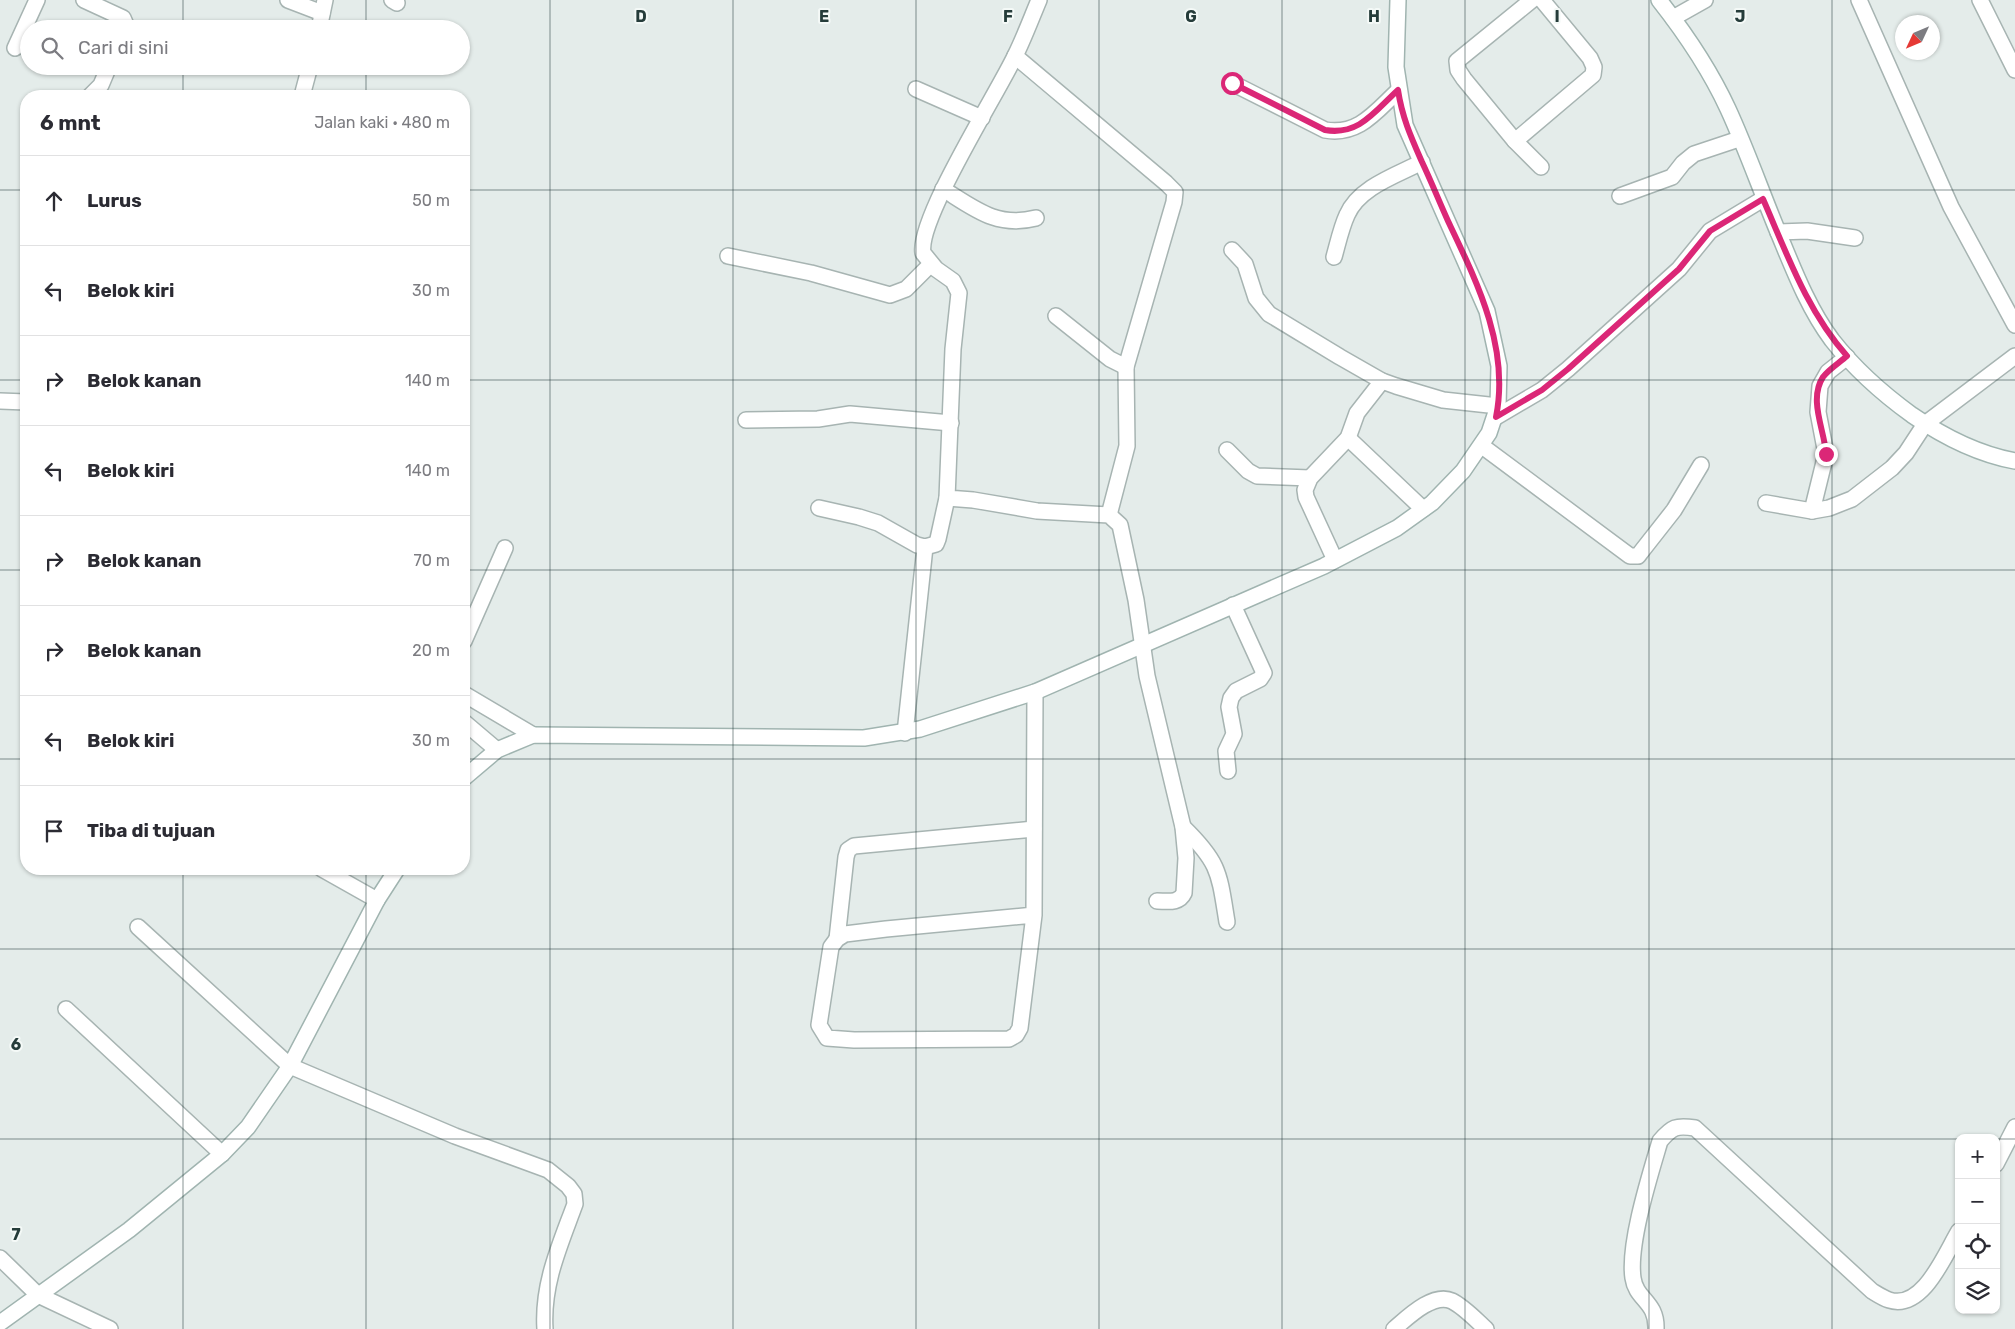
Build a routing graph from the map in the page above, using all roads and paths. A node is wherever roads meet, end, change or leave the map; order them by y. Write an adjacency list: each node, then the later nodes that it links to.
1 (37, 0): 14 (street)
2 (84, 0): 15 (street)
3 (288, 0): 12 (street)
4 (1039, 0): 19 (street)
5 (1398, 0): 27 (street)
6 (1532, 0): 30 (street)
7 (1542, 0): 30 (street)
8 (1659, 0): 13 (street)
9 (1705, 0): 13 (street)
10 (1859, 0): 44 (street)
11 (1980, 0): 20 (street)
12 (324, 6): 16 (street)
13 (1673, 18): 29 (street)
14 (28, 20)
15 (124, 20)
16 (321, 20)
17 (20, 37): 18 (street)
18 (15, 48)
19 (1015, 56): 28 (street); 47 (street)
20 (2015, 70)
21 (105, 75): 25 (street)
22 (308, 75): 26 (street)
23 (1232, 83): 27 (street)
24 (916, 89): 28 (street)
25 (96, 90)
26 (304, 90)
27 (1398, 90): 31 (street)
28 (982, 118): 33 (street)
29 (1739, 139): 34 (street); 35 (street)
30 (1515, 141): 32 (street)
31 (1422, 162): 41 (street); 51 (street)
32 (1541, 167)
33 (943, 190): 36 (street); 42 (street)
34 (1620, 196)
35 (1763, 199): 37 (street); 51 (street)
36 (1036, 218)
37 (1778, 232): 38 (street); 45 (street)
38 (1855, 238)
39 (1232, 250): 48 (street)
40 (728, 256): 42 (street)
41 (1334, 257)
42 (931, 264): 53 (street)
43 (1056, 316): 47 (street)
44 (2015, 325)
45 (1847, 356): 54 (street); 65 (street)
46 (2015, 356): 54 (street)
47 (1126, 367): 66 (street)
48 (1382, 381): 51 (street); 55 (street)
49 (0, 401): 50 (street)
50 (20, 402)
51 (1497, 412): 56 (street)
52 (746, 420): 53 (street)
53 (951, 423): 61 (street)
54 (1925, 424): 58 (street); 65 (street)
55 (1348, 438): 60 (street); 64 (street)
56 (1482, 446): 59 (street); 64 (street)
57 (1227, 450): 60 (street)
58 (2015, 461)
59 (1702, 465)
60 (1310, 478): 69 (street)
61 (947, 498): 66 (street); 67 (street)
62 (1766, 503): 65 (street)
63 (819, 508): 67 (street)
64 (1423, 509): 69 (street)
65 (1812, 511)
66 (1109, 514): 72 (street)
67 (925, 547): 76 (street)
68 (505, 548): 71 (street)
69 (1335, 560): 70 (street)
70 (1233, 605): 72 (street); 79 (street)
71 (470, 627)
72 (1143, 645): 73 (street); 81 (street)
73 (1035, 692): 76 (street); 82 (street)
74 (470, 698): 77 (street)
75 (470, 727): 78 (street)
76 (905, 733): 77 (street)
77 (533, 735): 78 (street)
78 (497, 750): 80 (street)
79 (1228, 771)
80 (470, 773)
81 (1184, 827): 86 (street); 88 (street)
82 (1034, 829): 87 (street); 90 (street)
83 (333, 875): 85 (street)
84 (393, 875): 85 (street)
85 (377, 900): 92 (street)
86 (1157, 901)
87 (1034, 915): 90 (street); 90 (street)
88 (1226, 922)
89 (138, 927): 92 (street)
90 (837, 939)
91 (66, 1009): 94 (street)
92 (290, 1066): 94 (street); 101 (street)
93 (2015, 1127): 95 (street)
94 (222, 1154): 98 (street)
95 (2000, 1156)
96 (1955, 1238): 104 (street)
97 (0, 1258): 98 (street)
98 (38, 1295): 99 (street); 100 (street)
99 (0, 1323)
100 (110, 1329)
101 (545, 1329)
102 (1394, 1329): 103 (street)
103 (1486, 1329)
104 (1656, 1329)

